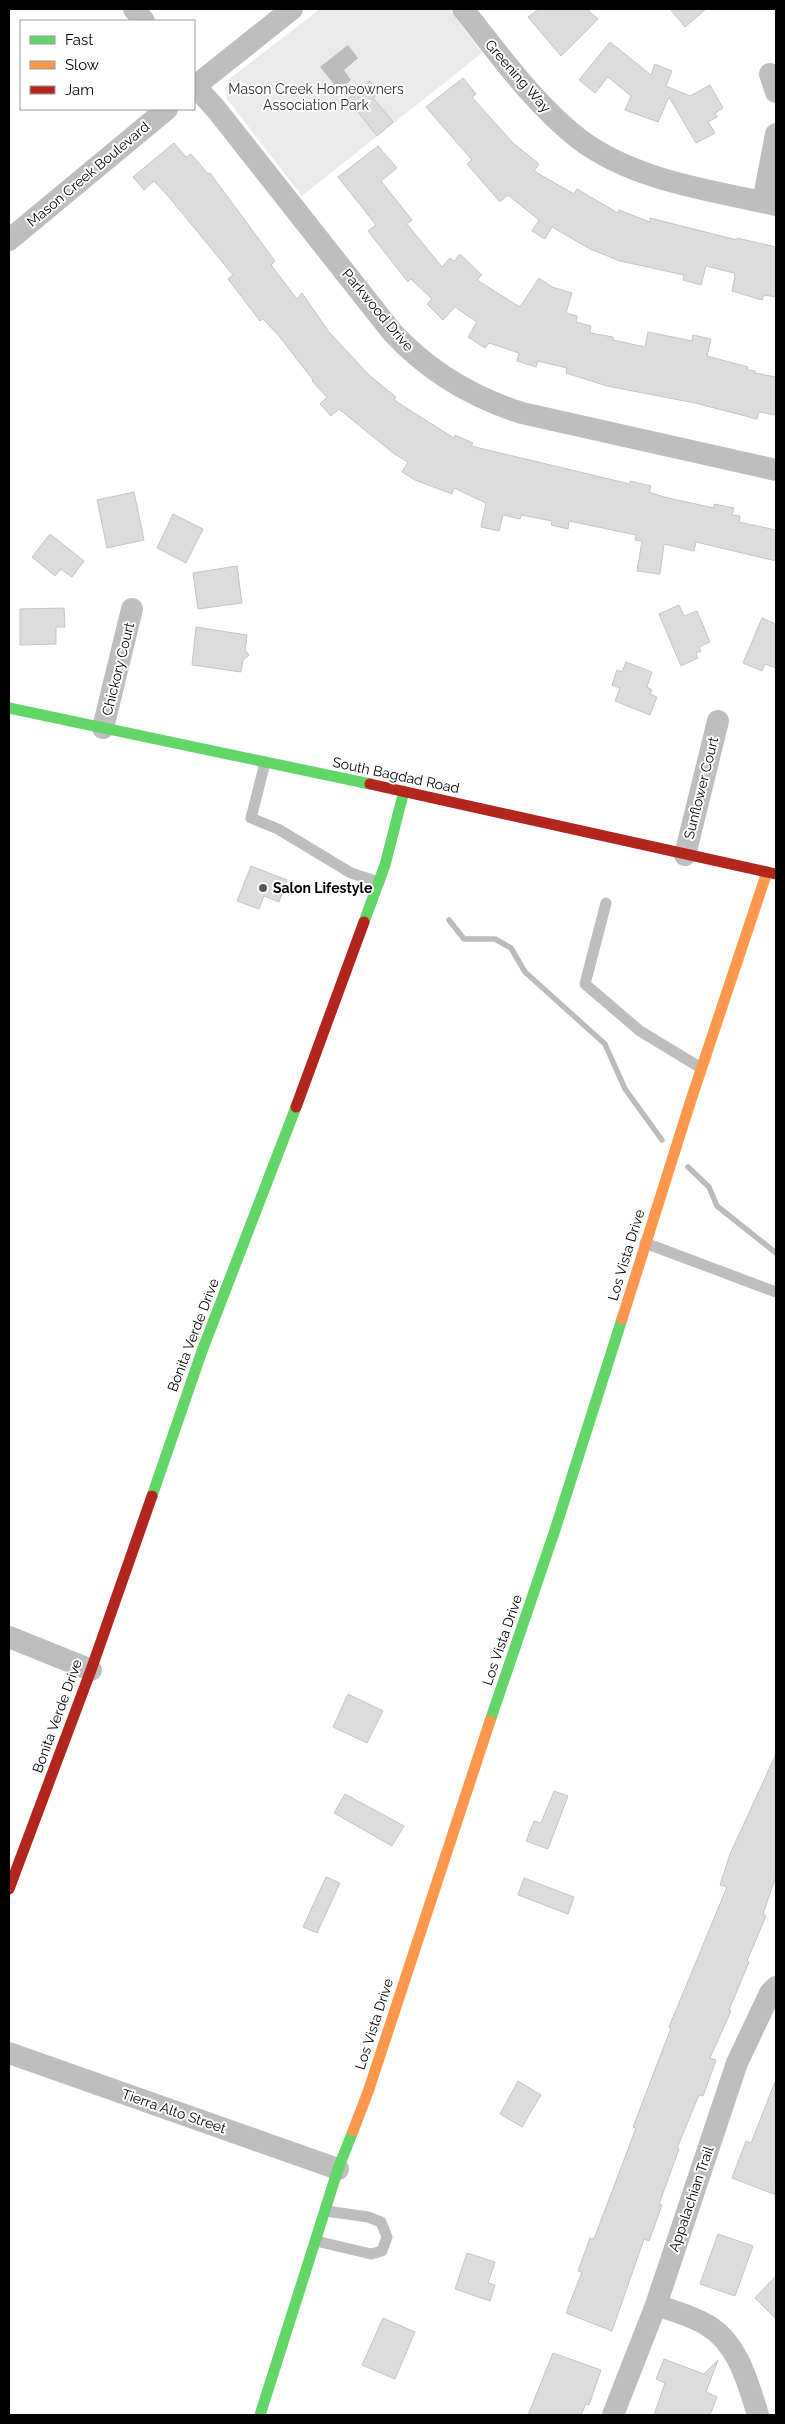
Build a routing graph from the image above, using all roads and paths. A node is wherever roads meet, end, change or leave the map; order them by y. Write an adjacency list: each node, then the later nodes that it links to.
1 (134, 9): 4 (street)
2 (292, 9): 5 (street)
3 (463, 9): 9 (street, Greening Way)
4 (143, 20)
5 (195, 85)
6 (195, 87): 11 (street, Parkwood Drive)
7 (167, 110): 10 (street, Mason Creek Boulevard)
8 (776, 134): 9 (street)
9 (769, 204)
10 (9, 240)
11 (776, 470)
12 (132, 609): 15 (street, Chickory Court)
13 (9, 708): 15 (street, South Bagdad Road)
14 (718, 721): 18 (street, Sunflower Court)
15 (103, 728): 16 (street, South Bagdad Road)
16 (265, 763): 17 (street, South Bagdad Road); 20 (lane)
17 (404, 791): 18 (street, South Bagdad Road); 20 (street, Bonita Verde Drive)
18 (685, 855): 19 (street, South Bagdad Road)
19 (772, 874): 22 (street, Los Vista Drive)
20 (379, 882): 26 (street, Bonita Verde Drive)
21 (606, 903): 22 (lane)
22 (701, 1068): 23 (street, Los Vista Drive)
23 (645, 1243): 24 (lane); 30 (street, Los Vista Drive)
24 (776, 1292)
25 (9, 1637): 26 (street)
26 (91, 1670): 27 (street, Bonita Verde Drive)
27 (9, 1889)
28 (776, 1988): 33 (street, Appalachian Trail)
29 (9, 2053): 30 (street, Tierra Alto Street)
30 (338, 2169): 31 (street, Los Vista Drive)
31 (326, 2211): 32 (street, Los Vista Drive); 32 (lane)
32 (316, 2241): 34 (street, Los Vista Drive)
33 (656, 2305): 35 (street, Appalachian Trail); 36 (street)
34 (260, 2415)
35 (613, 2415)
36 (758, 2415)

